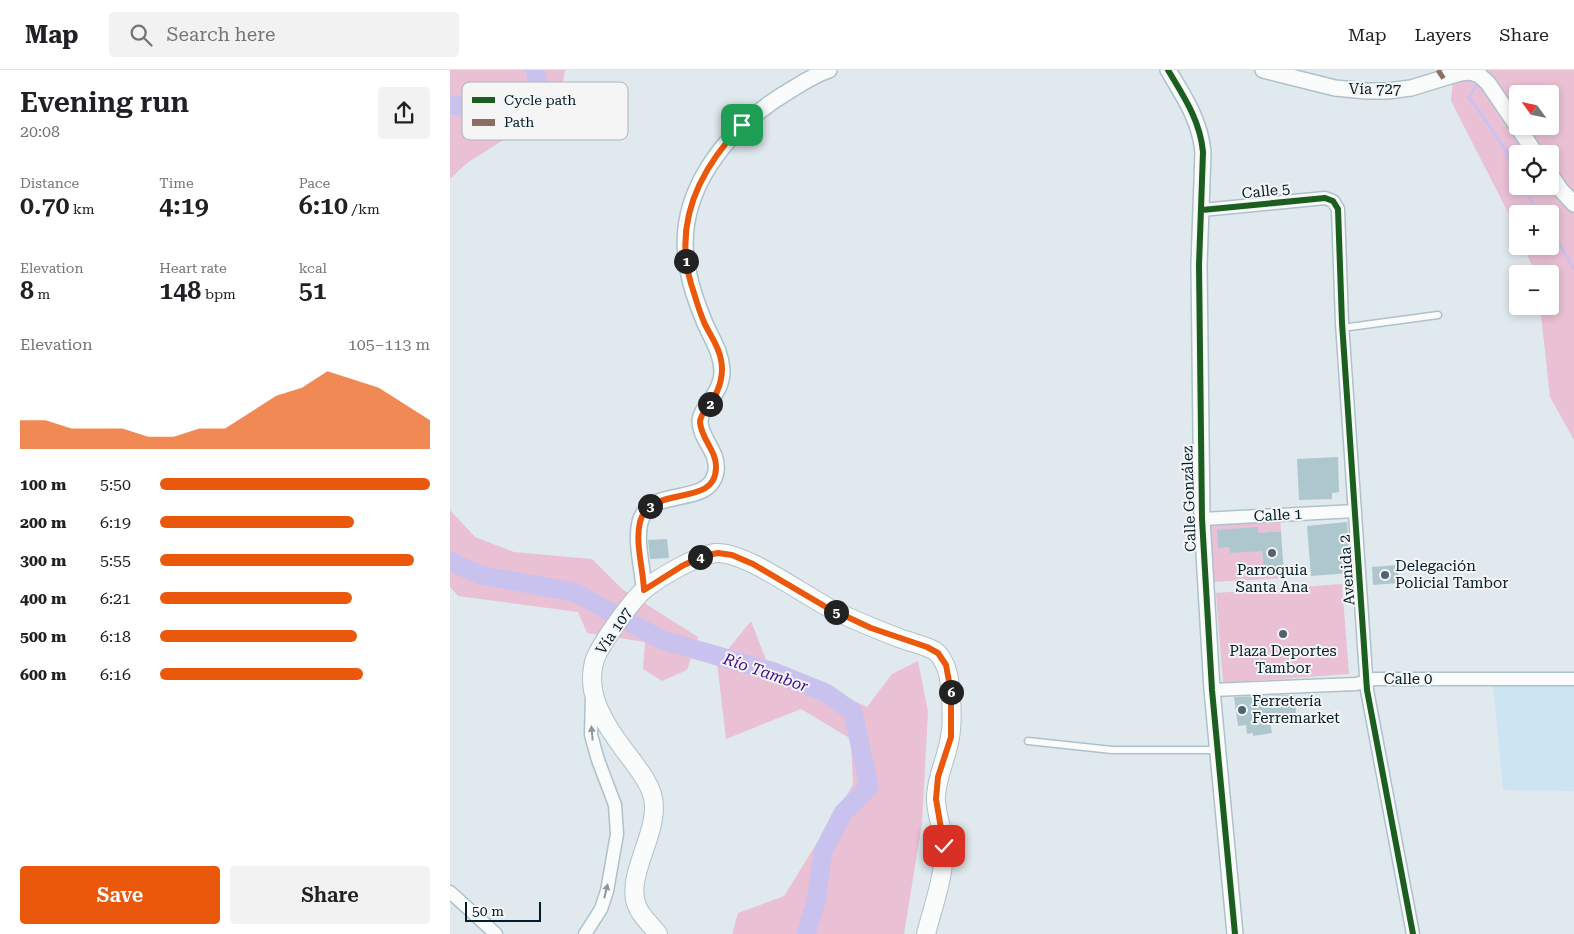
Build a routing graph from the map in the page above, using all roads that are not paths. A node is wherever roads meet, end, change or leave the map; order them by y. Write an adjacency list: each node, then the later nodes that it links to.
1 (829, 70): 13 (street)
2 (1168, 70): 8 (street, Calle González)
3 (1263, 70): 4 (street, Vía 727)
4 (1530, 145)
5 (1559, 188): 7 (street)
6 (1333, 201): 8 (street, Calle 5); 10 (street, Avenida 2)
7 (1574, 204)
8 (1202, 210): 12 (street, Calle González)
9 (1438, 315): 10 (lane)
10 (1342, 328): 11 (street, Avenida 2)
11 (1355, 511): 12 (street, Calle 1); 16 (street, Avenida 2)
12 (1202, 519): 17 (street, Calle González)
13 (644, 590): 15 (main road, Vía 107); 24 (main road, Vía 107)
14 (1574, 678): 16 (street, Calle 0)
15 (592, 681): 22 (street, one-way to 15); 23 (main road, Vía 107)
16 (1367, 681): 17 (street, Calle 0); 26 (street, Avenida 2)
17 (1212, 690): 19 (street, Calle González)
18 (1028, 741): 19 (lane)
19 (1218, 750): 25 (street, Calle González)
20 (450, 892): 21 (street)
21 (496, 934)
22 (585, 934)
23 (658, 934)
24 (926, 934)
25 (1235, 934)
26 (1412, 934)

